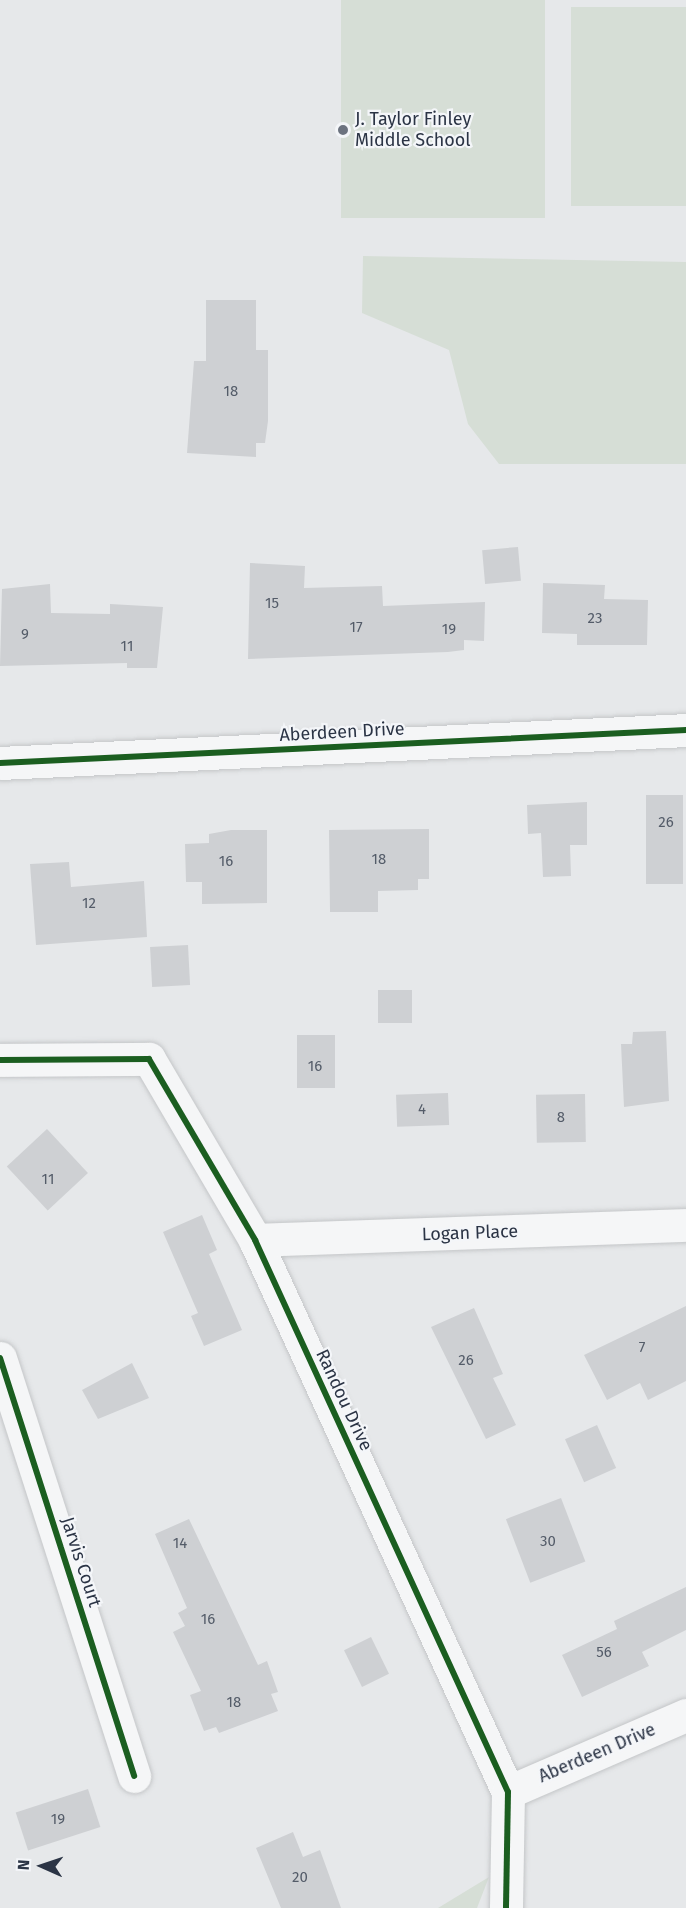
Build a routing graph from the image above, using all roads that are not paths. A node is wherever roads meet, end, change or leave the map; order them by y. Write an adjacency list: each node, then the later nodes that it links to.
1 (686, 730): 2 (street, Aberdeen Drive)
2 (0, 763)
3 (0, 1060): 5 (street, Randou Drive)
4 (686, 1225): 5 (street, Logan Place)
5 (255, 1240): 9 (street, Randou Drive)
6 (0, 1358): 8 (street, Jarvis Court)
7 (686, 1715): 9 (street, Aberdeen Drive)
8 (134, 1776)
9 (507, 1792): 10 (street, Randou Drive)
10 (506, 1908)

